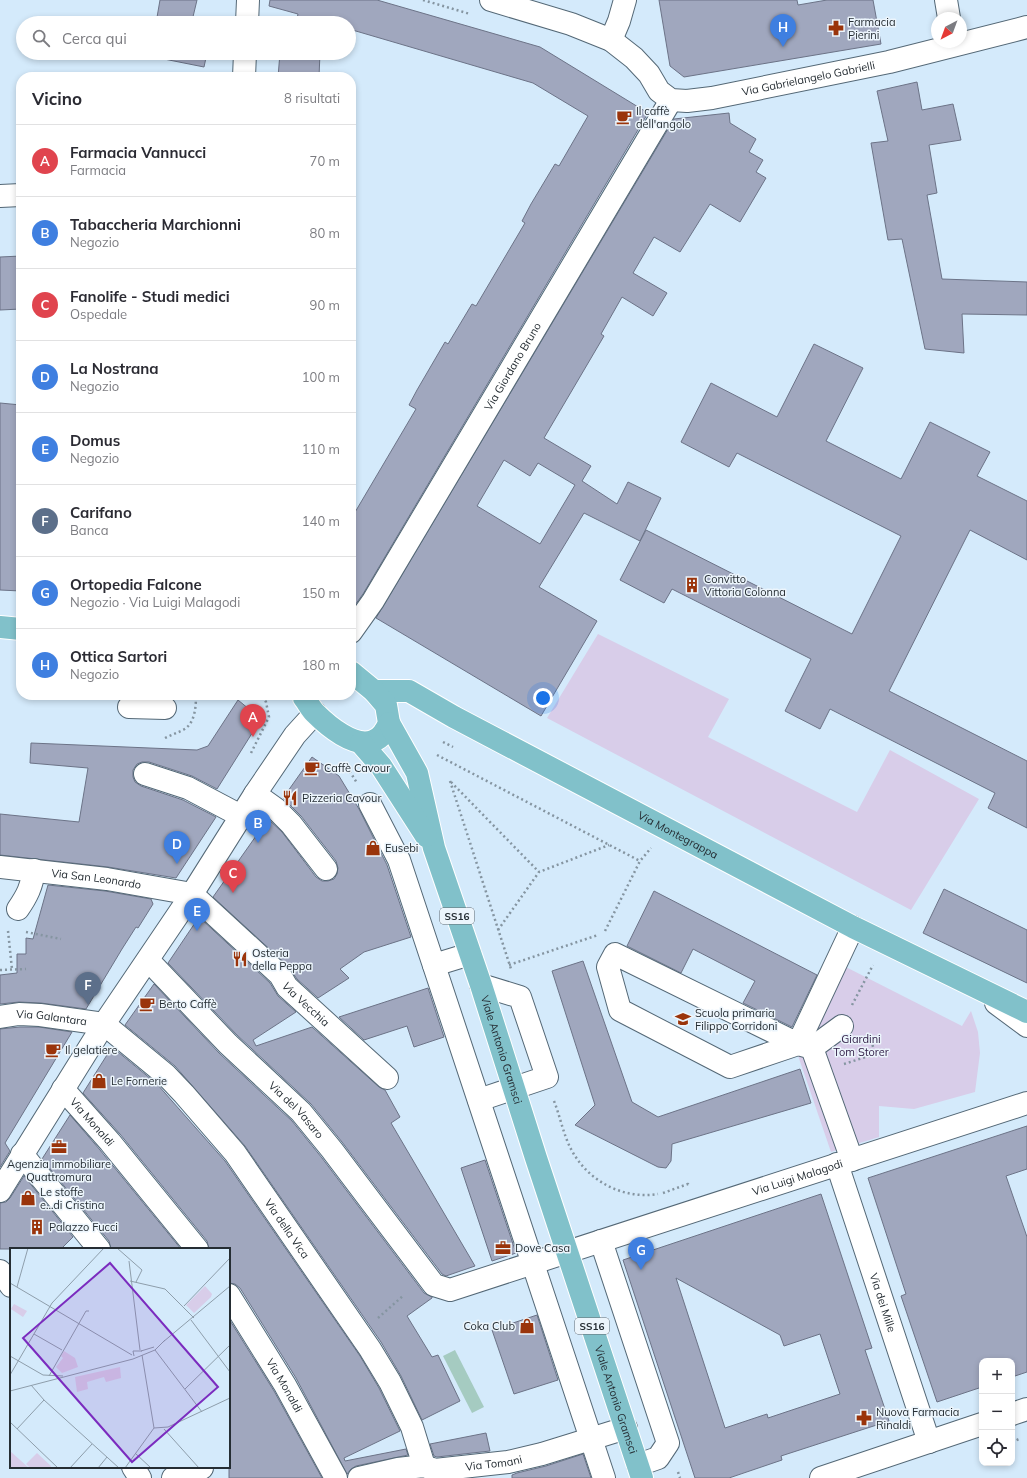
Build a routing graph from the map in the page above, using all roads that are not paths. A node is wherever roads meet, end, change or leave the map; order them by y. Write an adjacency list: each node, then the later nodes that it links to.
1 (248, 0): 6 (street)
2 (491, 0): 8 (street)
3 (624, 0): 8 (street)
4 (946, 0): 5 (street)
5 (948, 12)
6 (247, 16)
7 (1027, 27): 9 (street, Via Gabrielangelo Gabrielli)
8 (611, 40): 13 (street)
9 (967, 41)
10 (938, 48): 13 (street, Via Gabrielangelo Gabrielli)
11 (245, 60): 12 (street)
12 (244, 72)
13 (672, 100): 16 (street, Via Giordano Bruno)
14 (16, 195): 15 (street)
15 (0, 196)
16 (356, 625)
17 (0, 627): 18 (main road)
18 (16, 629)
19 (356, 676): 20 (main road, Viale Antonio Gramsci)
20 (374, 691): 24 (main road, Viale Antonio Gramsci); 36 (main road, Via Montegrappa)
21 (306, 700): 25 (main road); 27 (street)
22 (129, 706): 23 (street)
23 (166, 708)
24 (390, 723): 25 (main road); 30 (main road, Viale Antonio Gramsci / SS16)
25 (361, 743): 30 (main road, Viale Antonio Gramsci / SS16)
26 (145, 774): 29 (street)
27 (255, 794): 29 (street); 32 (street)
28 (370, 804): 39 (street)
29 (241, 816): 34 (street)
30 (434, 848): 37 (main road, Viale Antonio Gramsci / SS16)
31 (0, 866): 33 (street, Via San Leonardo)
32 (326, 869)
33 (34, 870): 34 (street, Via San Leonardo); 35 (street)
34 (192, 894): 38 (street); 48 (street, Via Vecchia)
35 (18, 909)
36 (853, 927): 41 (main road, Via Montegrappa); 47 (street)
37 (470, 954): 39 (street); 40 (main road, Viale Antonio Gramsci / SS16)
38 (148, 960): 44 (street); 60 (street, Via del Vasaro)
39 (434, 965): 51 (street)
40 (481, 985): 49 (main road, Viale Antonio Gramsci / SS16); 49 (street)
41 (981, 991): 42 (main road, Via Montegrappa); 46 (street)
42 (1027, 1012)
43 (0, 1017): 44 (street, Via Galantara)
44 (104, 1024): 50 (street); 70 (street, Via della Vica)
45 (842, 1026): 47 (street)
46 (1027, 1026)
47 (805, 1046): 47 (street); 54 (street, Via dei Mille)
48 (387, 1078)
49 (513, 1088): 51 (street); 59 (main road, Viale Antonio Gramsci / SS16)
50 (63, 1089): 53 (street); 58 (street, Via Monaldi)
51 (479, 1100): 60 (street)
52 (1027, 1103): 54 (street, Via Luigi Malagodi)
53 (22, 1154): 55 (street); 57 (street)
54 (845, 1162): 56 (street, Via Luigi Malagodi); 69 (street, Via dei Mille)
55 (0, 1191)
56 (601, 1241): 59 (street, Via Luigi Malagodi); 73 (street)
57 (98, 1248)
58 (195, 1248)
59 (568, 1252): 60 (street); 67 (main road, Viale Antonio Gramsci / SS16)
60 (533, 1264): 68 (street)
61 (0, 1271): 62 (street)
62 (10, 1285)
63 (230, 1297): 76 (street, Via Monaldi)
64 (1027, 1409): 65 (street)
65 (1015, 1413)
66 (979, 1425): 69 (street)
67 (626, 1428): 68 (street, Via Tomani); 73 (main road, Viale Antonio Gramsci / SS16)
68 (591, 1439): 70 (street, Via Tomani); 78 (street)
69 (929, 1442): 79 (street)
70 (424, 1466): 77 (street, Via Tomani)
71 (134, 1468): 74 (street)
72 (203, 1471): 75 (street)
73 (640, 1471)
74 (140, 1478)
75 (173, 1478)
76 (336, 1478)
77 (359, 1478)
78 (604, 1478)
79 (822, 1478)

